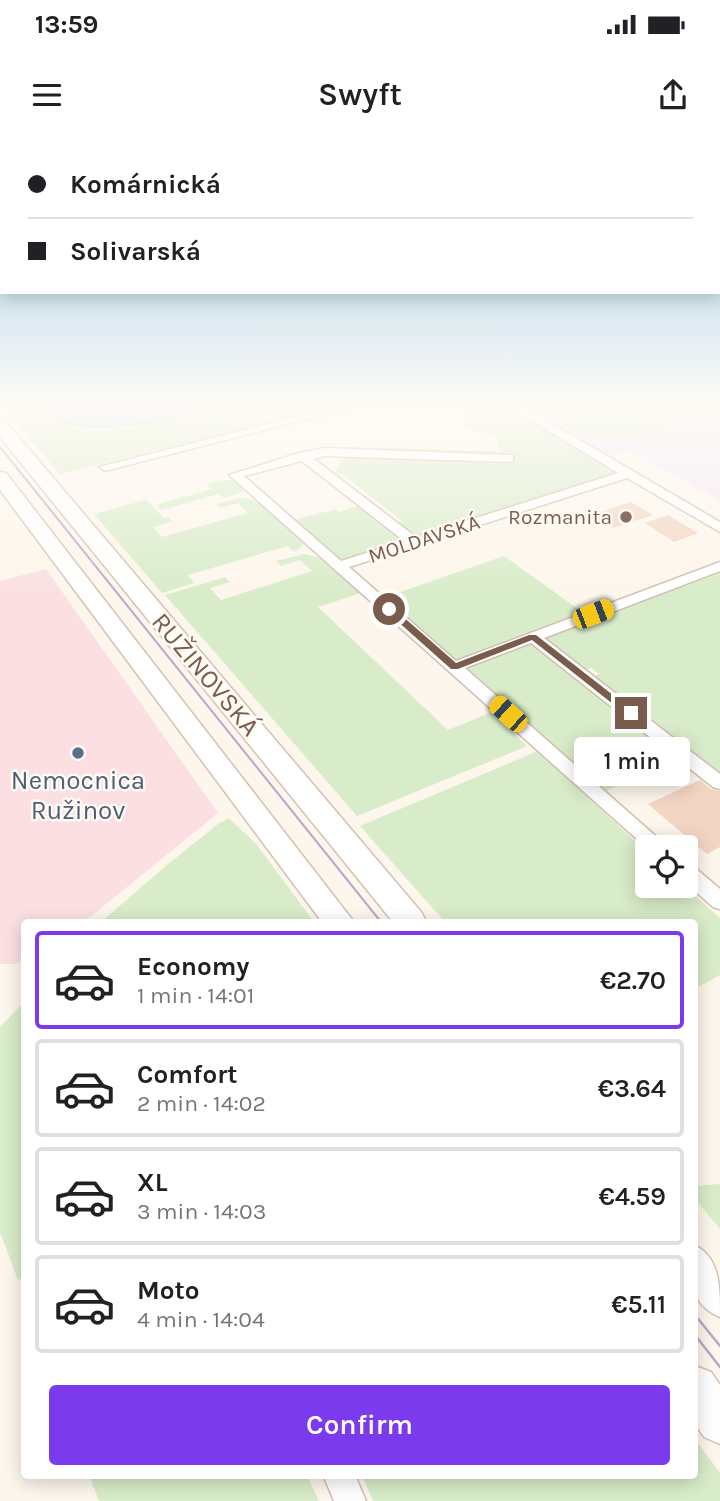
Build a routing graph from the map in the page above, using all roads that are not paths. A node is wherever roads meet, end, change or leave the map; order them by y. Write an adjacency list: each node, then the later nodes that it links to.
1 (35, 469): 18 (street, RUŽINOVSKÁ)
2 (258, 469): 9 (street)
3 (319, 469): 8 (street)
4 (619, 469): 5 (street)
5 (628, 474): 7 (street); 8 (street, MOLDAVSKÁ)
6 (0, 477): 17 (street, RUŽINOVSKÁ)
7 (720, 528)
8 (414, 542): 9 (street, MOLDAVSKÁ)
9 (339, 566): 12 (street)
10 (720, 566): 11 (street)
11 (533, 637): 12 (street); 13 (street)
12 (454, 667): 14 (street)
13 (720, 783)
14 (645, 835)
15 (698, 880): 16 (street)
16 (717, 894)
17 (337, 919)
18 (409, 919)
19 (698, 1269): 20 (street)
20 (720, 1296)
21 (698, 1392): 22 (street)
22 (720, 1421)
23 (341, 1479): 24 (street)
24 (350, 1501)

